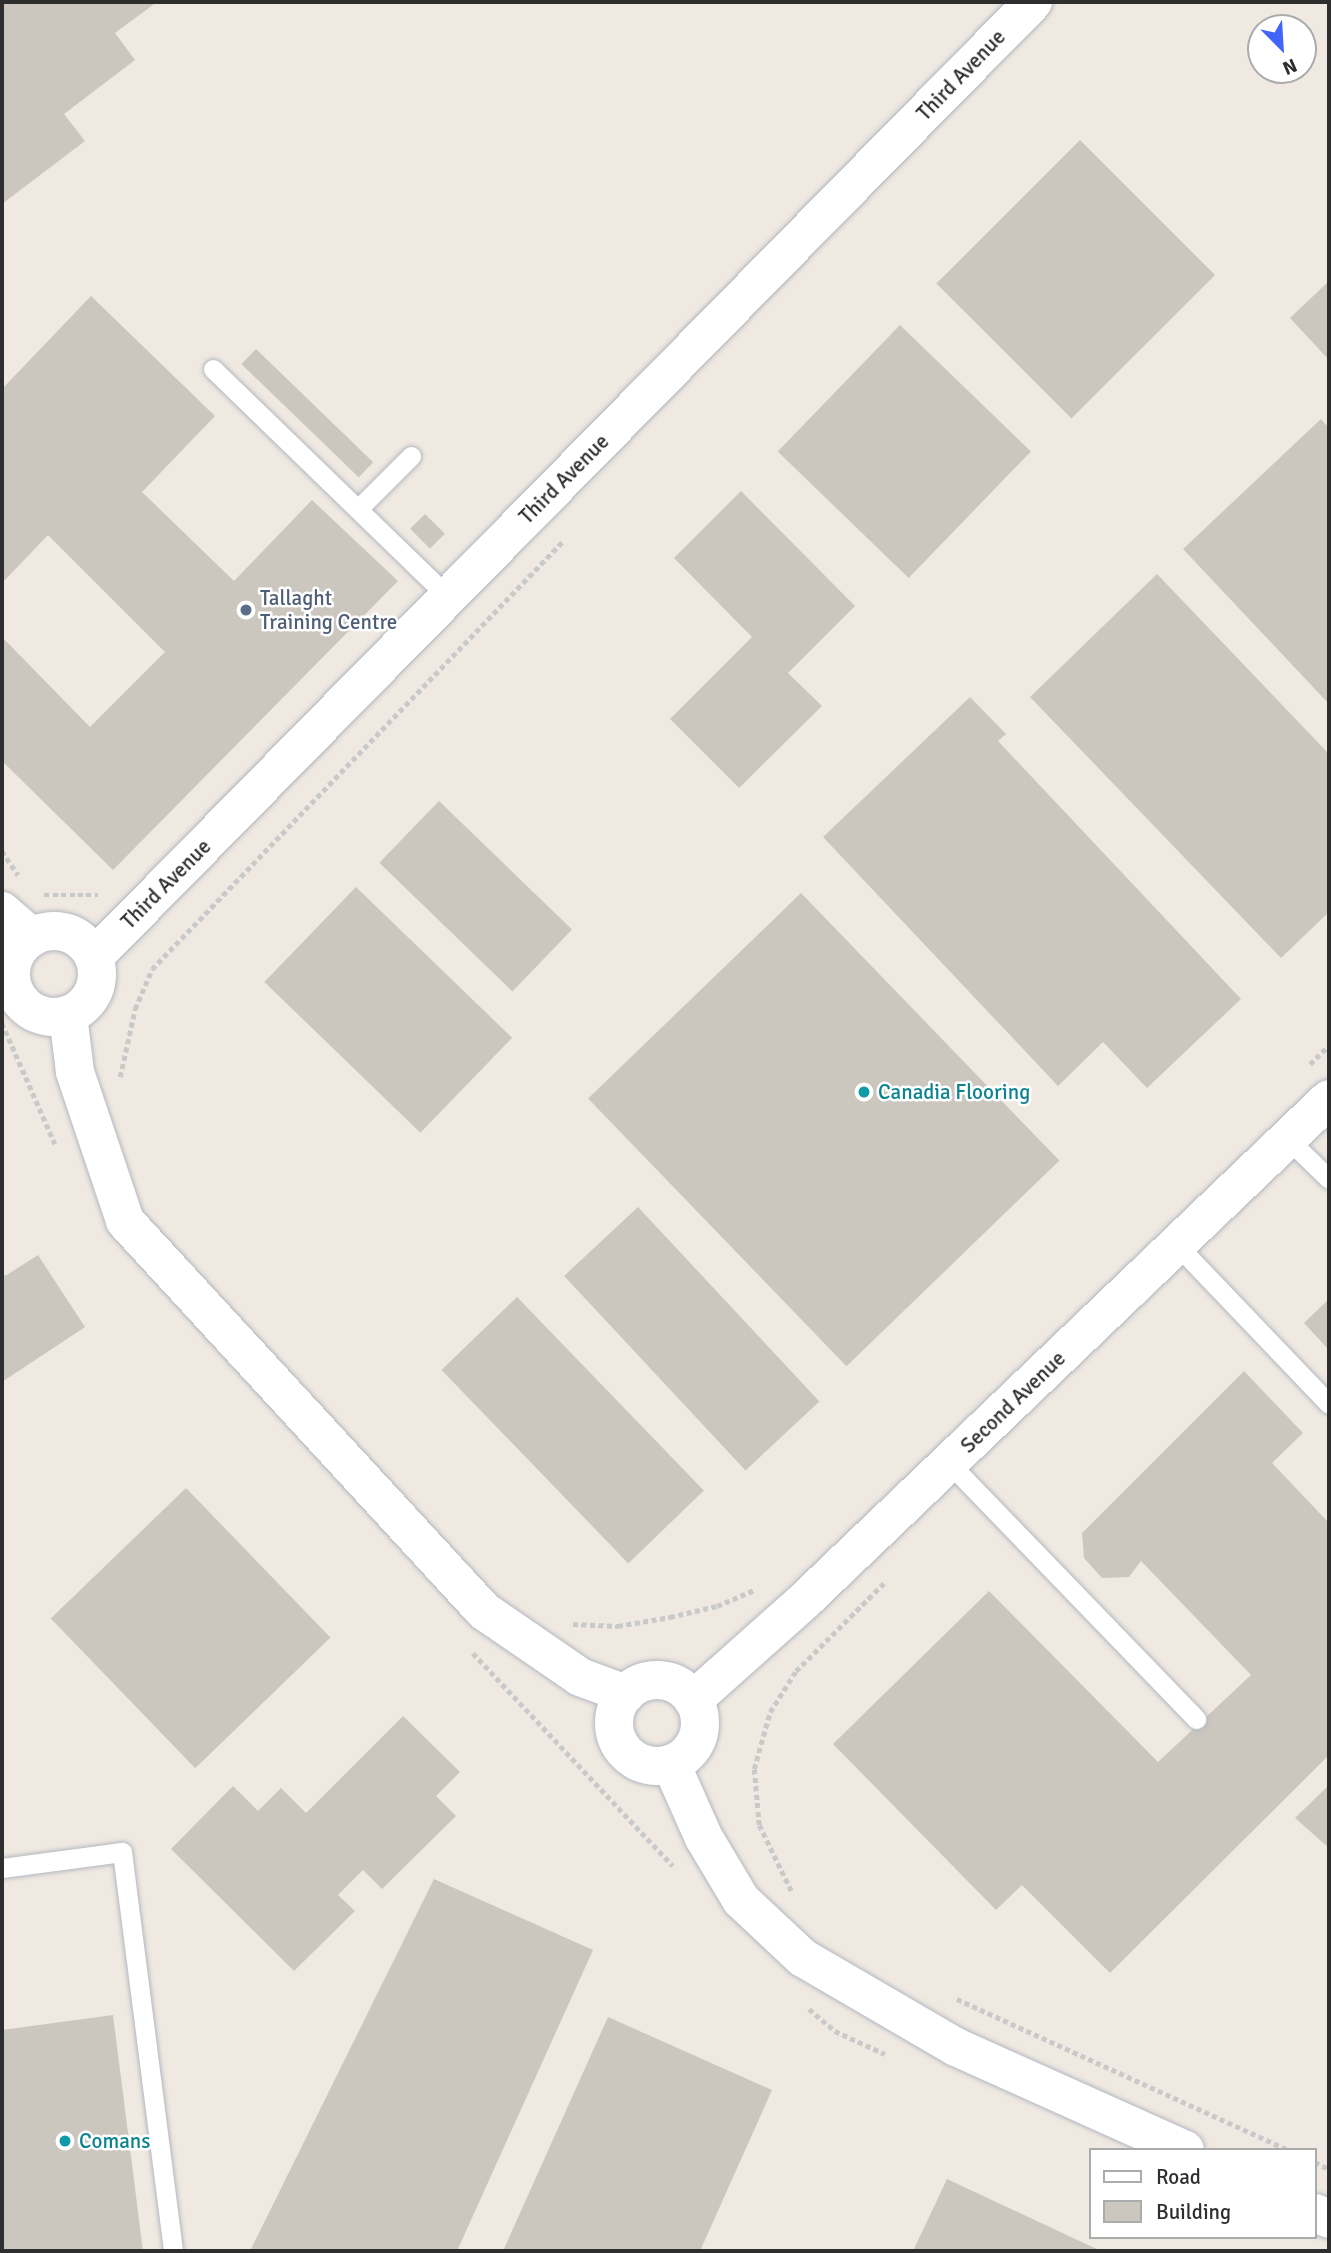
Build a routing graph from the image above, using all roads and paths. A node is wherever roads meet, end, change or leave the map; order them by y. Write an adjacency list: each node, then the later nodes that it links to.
1 (1033, 2): 6 (street, Third Avenue)
2 (213, 369): 4 (lane)
3 (411, 456): 4 (lane)
4 (358, 509): 6 (lane)
5 (568, 535): 13 (path)
6 (448, 597): 9 (street, Third Avenue)
7 (2, 911): 8 (street)
8 (32, 937): 9 (street); 10 (street)
9 (94, 957): 10 (street)
10 (68, 1015): 23 (street)
11 (1329, 1045): 12 (path)
12 (1301, 1072)
13 (122, 1085)
14 (1329, 1100): 15 (street, Second Avenue)
15 (1288, 1139): 16 (lane); 17 (street, Second Avenue)
16 (1329, 1179)
17 (1177, 1245): 18 (lane); 19 (street, Second Avenue)
18 (1329, 1404)
19 (949, 1463): 24 (street, Second Avenue); 25 (lane)
20 (890, 1577): 28 (path)
21 (756, 1589): 22 (path)
22 (566, 1624)
23 (626, 1693): 24 (street); 26 (street)
24 (693, 1699): 26 (street)
25 (1196, 1719)
26 (671, 1764): 30 (street)
27 (2, 1868): 32 (lane)
28 (794, 1899)
29 (945, 1993): 31 (path)
30 (1181, 2148)
31 (1284, 2148)
32 (173, 2251)

